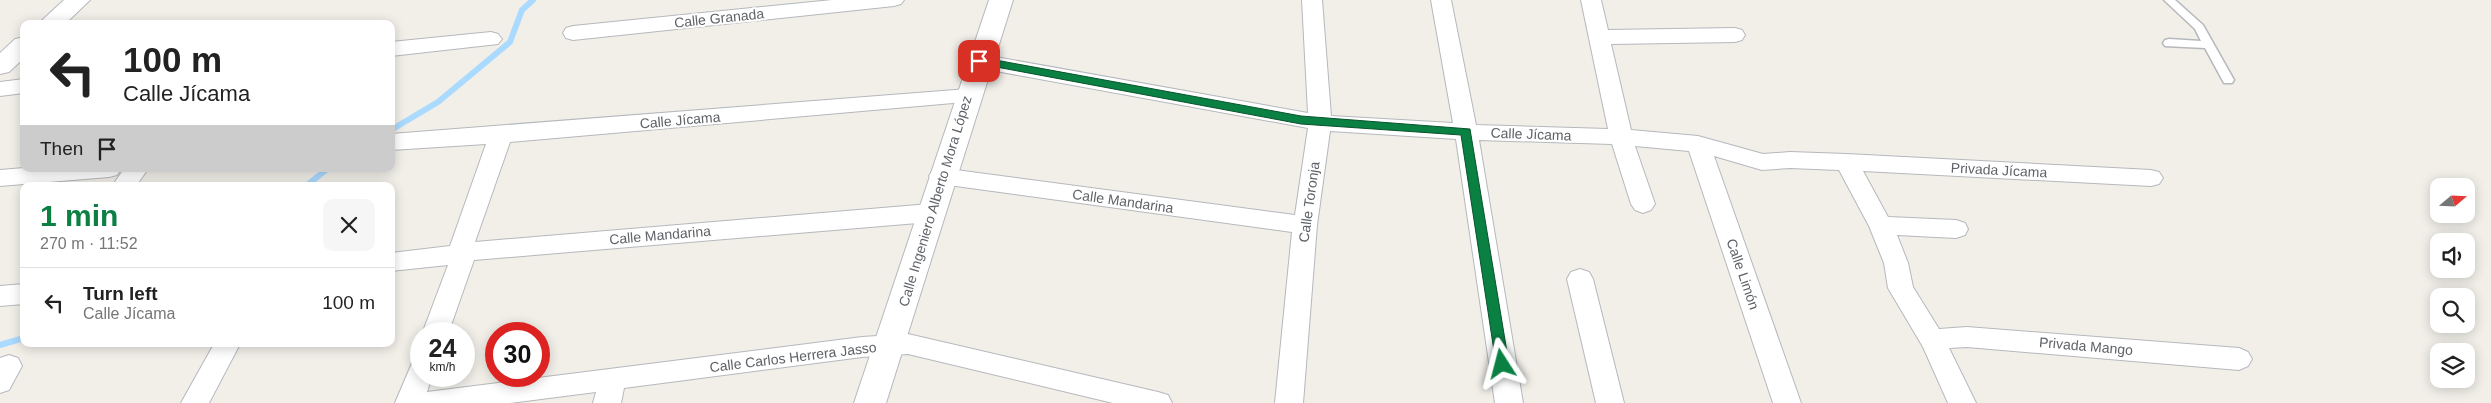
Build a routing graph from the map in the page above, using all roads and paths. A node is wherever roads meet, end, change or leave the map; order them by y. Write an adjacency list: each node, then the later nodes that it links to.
1 (78, 0): 8 (street)
2 (894, 0): 9 (street, Calle Granada)
3 (1001, 0): 17 (street, Calle Ingeniero Alberto Mora López)
4 (1312, 0): 23 (street, Calle Toronja)
5 (1441, 0): 24 (street)
6 (1591, 0): 11 (street)
7 (2169, 0): 14 (lane)
8 (55, 20)
9 (573, 33)
10 (1735, 35): 11 (street)
11 (1600, 37): 26 (street)
12 (490, 39): 16 (street)
13 (2169, 43): 14 (lane)
14 (2209, 45): 19 (lane)
15 (20, 48): 18 (street)
16 (395, 49)
17 (979, 61): 22 (street, Calle Ingeniero Alberto Mora López); 23 (street, Calle Jícama)
18 (0, 66)
19 (2228, 80)
20 (20, 86): 21 (street)
21 (0, 88)
22 (968, 96): 25 (street, Calle Jícama); 31 (street, Calle Ingeniero Alberto Mora López)
23 (1320, 122): 24 (street, Calle Jícama); 36 (street, Calle Toronja)
24 (1466, 132): 26 (street, Calle Jícama); 57 (street)
25 (501, 135): 27 (street, Calle Jícama); 39 (street)
26 (1621, 137): 28 (street, Calle Jícama); 34 (street)
27 (402, 141)
28 (1698, 144): 29 (street, Calle Jícama); 59 (street, Calle Limón)
29 (1846, 162): 33 (street, Privada Jícama); 37 (street)
30 (73, 172): 32 (street)
31 (941, 176): 35 (street, Calle Ingeniero Alberto Mora López); 36 (street, Calle Mandarina)
32 (0, 178)
33 (2151, 178)
34 (1643, 204)
35 (930, 213): 39 (street, Calle Mandarina); 46 (street, Calle Ingeniero Alberto Mora López)
36 (1305, 225): 56 (street, Calle Toronja)
37 (1881, 226): 38 (street); 45 (street)
38 (1956, 229)
39 (462, 252): 40 (street, Calle Mandarina); 44 (street)
40 (395, 262)
41 (1580, 279): 58 (street)
42 (20, 294): 43 (street)
43 (0, 296)
44 (439, 322)
45 (1934, 343): 48 (street, Privada Mango); 60 (street)
46 (890, 345): 50 (street, Calle Carlos Herrera Jasso); 54 (street, Calle Ingeniero Alberto Mora López); 55 (street, Calle Carlos Herrera Jasso)
47 (225, 347): 51 (street)
48 (2239, 359)
49 (415, 387): 52 (street)
50 (610, 392): 53 (street, Calle Carlos Herrera Jasso)
51 (196, 403)
52 (409, 403)
53 (424, 403)
54 (870, 403)
55 (1158, 403)
56 (1289, 403)
57 (1509, 403)
58 (1610, 403)
59 (1787, 403)
60 (1962, 403)

